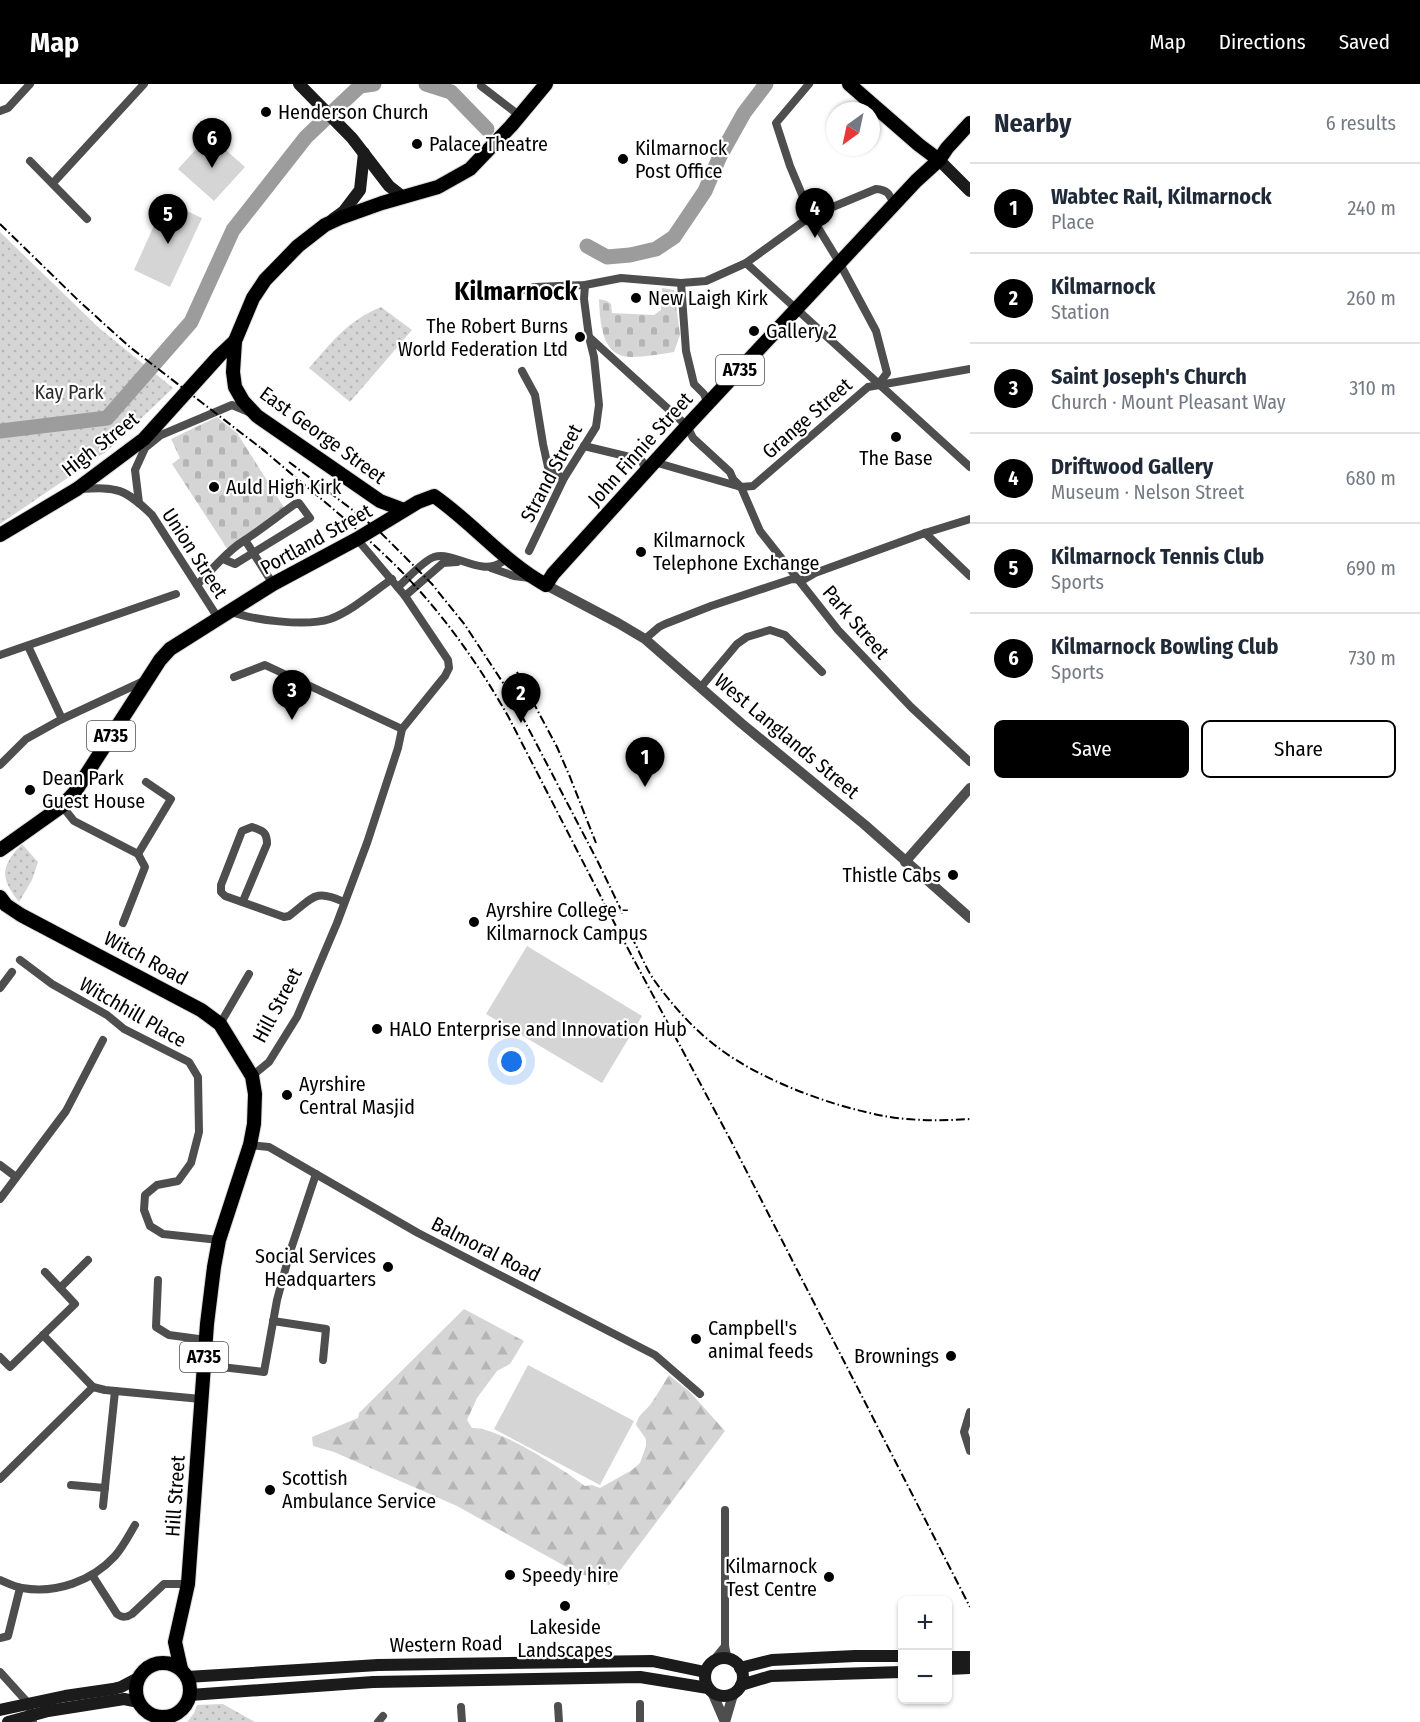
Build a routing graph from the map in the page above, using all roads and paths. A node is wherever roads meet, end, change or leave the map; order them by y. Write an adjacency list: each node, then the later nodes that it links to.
1 (30, 84): 8 (street)
2 (144, 84): 16 (street)
3 (299, 84): 12 (main road)
4 (546, 84): 9 (main road)
5 (809, 84): 20 (street)
6 (849, 84): 11 (main road)
7 (481, 86): 9 (street)
8 (0, 111)
9 (519, 116): 18 (main road)
10 (970, 123): 13 (main road, John Finnie Street)
11 (919, 145): 13 (main road); 15 (main road)
12 (364, 153): 18 (main road); 22 (main road)
13 (939, 160): 15 (main road, John Finnie Street / A735); 17 (main road)
14 (30, 161): 16 (street)
15 (916, 181): 19 (main road, John Finnie Street / A735)
16 (53, 183): 21 (street)
17 (970, 191)
18 (403, 197): 22 (main road)
19 (894, 204): 20 (street); 23 (main road, John Finnie Street / A735)
20 (811, 216): 23 (street); 24 (street)
21 (87, 219)
22 (325, 225): 30 (main road)
23 (839, 262): 28 (main road, John Finnie Street / A735); 33 (street)
24 (746, 263): 25 (street); 28 (street)
25 (681, 283): 26 (street); 34 (street)
26 (585, 285): 27 (street); 29 (street, Strand Street)
27 (518, 292)
28 (796, 308): 33 (street); 34 (main road, John Finnie Street / A735)
29 (589, 337): 36 (street, Park Street); 37 (street, Strand Street)
30 (235, 341): 35 (main road, East George Street); 42 (main road, High Street)
31 (970, 369): 33 (street, Grange Street)
32 (522, 371): 40 (street)
33 (878, 385): 39 (street); 41 (street, Grange Street)
34 (708, 404): 36 (main road, John Finnie Street / A735)
35 (257, 416): 43 (street); 44 (main road, East George Street)
36 (687, 426): 38 (main road, John Finnie Street / A735); 41 (street, Park Street)
37 (584, 446): 38 (street); 40 (street, Strand Street)
38 (650, 467): 41 (street); 59 (main road, John Finnie Street / A735)
39 (970, 468)
40 (564, 478): 50 (street, Strand Street)
41 (741, 487): 58 (street, Park Street)
42 (77, 489): 43 (street, Union Street); 47 (main road, High Street)
43 (139, 502): 61 (street, Union Street)
44 (404, 510): 48 (main road, Portland Street / A735); 52 (main road, Portland Street / A735)
45 (970, 519): 46 (street)
46 (925, 532): 56 (street); 58 (street)
47 (0, 535)
48 (357, 539): 57 (street, Hill Street); 60 (main road, Portland Street / A735)
49 (245, 540): 51 (street); 51 (street); 53 (street)
50 (529, 551)
51 (253, 553): 53 (street); 60 (street)
52 (504, 554): 55 (street); 59 (main road, A735)
53 (223, 559): 61 (street)
54 (460, 561): 55 (street); 62 (street); 64 (street)
55 (488, 567): 59 (street)
56 (970, 576)
57 (392, 579): 62 (street, Hill Street); 65 (street)
58 (797, 579): 66 (street); 75 (street, Park Street)
59 (540, 581): 66 (street, West Langlands Street)
60 (273, 584): 65 (main road, Portland Street / A735)
61 (197, 585): 65 (street, Union Street)
62 (398, 587): 64 (street, Hill Street)
63 (176, 594): 67 (street)
64 (405, 596): 74 (street, Hill Street)
65 (223, 615): 71 (main road, A735)
66 (645, 639): 72 (street, West Langlands Street)
67 (28, 646): 68 (street); 73 (street)
68 (0, 655)
69 (822, 672): 72 (street)
70 (234, 677): 74 (street)
71 (146, 680): 73 (street); 79 (main road, A735)
72 (701, 687): 82 (street, West Langlands Street)
73 (62, 719): 76 (street)
74 (402, 729): 85 (street, Hill Street)
75 (970, 762)
76 (0, 765)
77 (146, 782): 81 (street)
78 (968, 793): 82 (street)
79 (62, 806): 80 (main road, A735); 81 (street)
80 (2, 851)
81 (138, 854): 87 (street)
82 (905, 862): 86 (street, West Langlands Street)
83 (0, 897): 92 (main road, Witch Road / A735)
84 (243, 901): 84 (street); 85 (street)
85 (344, 902): 94 (street, Hill Street)
86 (970, 918)
87 (123, 922)
88 (20, 960): 100 (street, Witchhill Place)
89 (12, 972): 91 (street)
90 (249, 974): 92 (street)
91 (0, 988)
92 (220, 1024): 94 (main road, Witch Road / A735)
93 (103, 1040): 98 (street)
94 (252, 1076): 95 (main road, Hill Street / A735)
95 (250, 1145): 97 (street, Balmoral Road); 100 (main road, Hill Street / A735)
96 (0, 1165): 98 (street)
97 (316, 1174): 105 (street); 113 (street, Balmoral Road)
98 (16, 1177): 99 (street)
99 (0, 1199)
100 (219, 1240): 107 (main road, Hill Street / A735)
101 (88, 1260): 104 (street)
102 (45, 1272): 104 (street)
103 (158, 1281): 107 (street)
104 (60, 1288): 106 (street)
105 (273, 1321): 109 (street); 110 (street)
106 (43, 1335): 108 (street); 111 (street)
107 (206, 1340): 110 (main road, Hill Street / A735)
108 (0, 1357)
109 (323, 1360)
110 (204, 1365): 114 (main road, Hill Street / A735)
111 (93, 1387): 112 (street); 117 (street)
112 (115, 1391): 114 (street); 119 (street)
113 (700, 1394)
114 (201, 1399): 125 (main road, Hill Street / A735)
115 (970, 1412): 116 (street)
116 (970, 1451)
117 (0, 1479)
118 (71, 1485): 119 (street)
119 (105, 1488): 120 (street)
120 (103, 1506)
121 (725, 1510): 129 (street)
122 (135, 1525): 123 (street)
123 (92, 1575): 125 (street); 126 (street)
124 (0, 1581): 126 (street)
125 (188, 1584): 128 (main road, Hill Street / A735)
126 (20, 1588): 127 (street)
127 (0, 1638)
128 (176, 1642): 134 (main road); 141 (main road, Hill Street / A735)
129 (725, 1646): 135 (street); 136 (street)
130 (898, 1656): 135 (main road, Western Road)
131 (952, 1657): 132 (main road)
132 (970, 1657)
133 (553, 1662): 136 (main road, Western Road); 141 (main road, Western Road); 143 (main road)
134 (153, 1664): 141 (main road); 142 (main road)
135 (736, 1664): 136 (main road, Western Road); 144 (main road)
136 (709, 1667): 145 (main road)
137 (970, 1668): 138 (main road)
138 (952, 1669)
139 (0, 1672): 152 (street)
140 (898, 1672): 144 (main road, Western Road)
141 (184, 1673): 146 (main road, A735)
142 (138, 1678): 147 (main road); 152 (main road)
143 (554, 1678): 145 (main road, Western Road); 146 (main road, Western Road)
144 (738, 1688): 145 (main road, Western Road); 159 (street)
145 (710, 1690): 159 (street)
146 (190, 1695): 153 (main road)
147 (139, 1702): 152 (main road); 154 (main road)
148 (640, 1704): 158 (street)
149 (558, 1706): 157 (street)
150 (461, 1707): 156 (street)
151 (0, 1710): 152 (main road)
152 (26, 1713): 155 (main road)
153 (175, 1718): 154 (main road)
154 (161, 1719)
155 (8, 1722)
156 (462, 1722)
157 (559, 1722)
158 (640, 1722)
159 (725, 1722)

